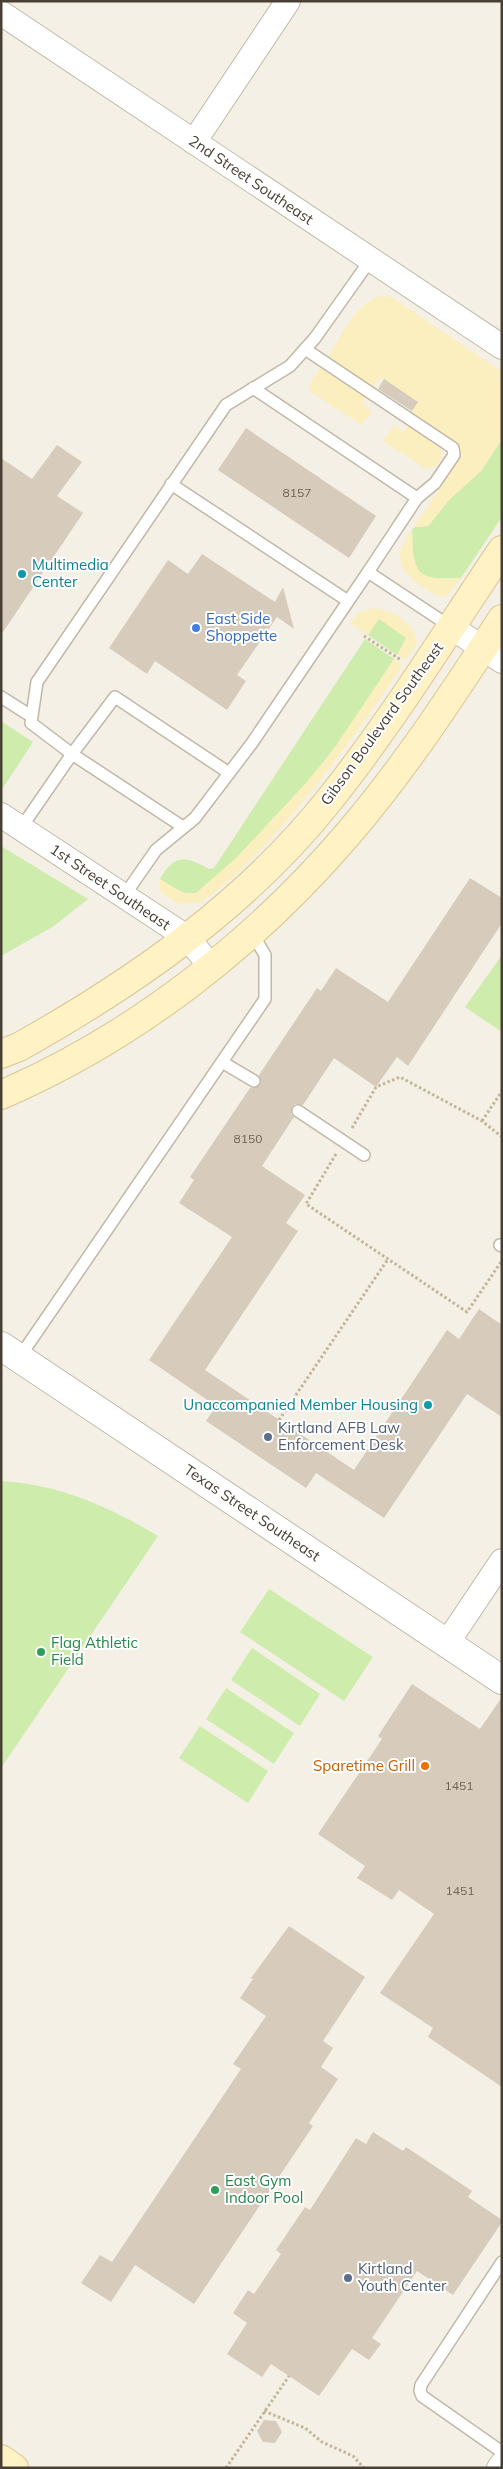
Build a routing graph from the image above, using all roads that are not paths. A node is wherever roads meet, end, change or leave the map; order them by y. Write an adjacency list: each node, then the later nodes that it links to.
1 (288, 1): 3 (street)
2 (1, 13): 3 (street, 2nd Street Southeast)
3 (194, 142): 4 (street, 2nd Street Southeast)
4 (371, 259): 5 (street, 2nd Street Southeast); 6 (lane)
5 (502, 347)
6 (305, 349): 7 (lane); 9 (lane)
7 (253, 388): 8 (lane); 9 (lane)
8 (171, 484): 12 (lane); 17 (lane)
9 (417, 498): 11 (lane)
10 (502, 550): 14 (main road, Gibson Boulevard Southeast)
11 (368, 572): 12 (lane); 14 (lane)
12 (348, 601): 19 (lane)
13 (502, 619): 15 (main road)
14 (451, 626): 15 (street); 25 (main road, Gibson Boulevard Southeast)
15 (492, 654): 24 (main road)
16 (1, 697): 17 (lane)
17 (32, 716): 18 (lane)
18 (72, 754): 19 (lane); 21 (lane); 22 (lane)
19 (229, 773): 21 (lane)
20 (1, 814): 22 (street, 1st Street Southeast)
21 (183, 827): 23 (lane)
22 (21, 828): 23 (street, 1st Street Southeast)
23 (124, 896): 25 (street, 1st Street Southeast)
24 (252, 933): 26 (main road); 28 (lane)
25 (188, 938): 26 (street, 1st Street Southeast); 27 (main road, Gibson Boulevard Southeast)
26 (211, 967): 30 (main road)
27 (1, 1054)
28 (222, 1062): 29 (lane); 33 (lane)
29 (254, 1081)
30 (1, 1095)
31 (298, 1111): 32 (lane)
32 (364, 1155)
33 (10, 1352): 35 (street, Texas Street Southeast)
34 (502, 1562): 35 (street)
35 (447, 1643): 36 (street, Texas Street Southeast)
36 (502, 1680)
37 (502, 2262): 38 (lane)
38 (502, 2452)
39 (1, 2459): 41 (main road)
40 (502, 2464): 42 (street)
41 (14, 2468)
42 (499, 2468)

